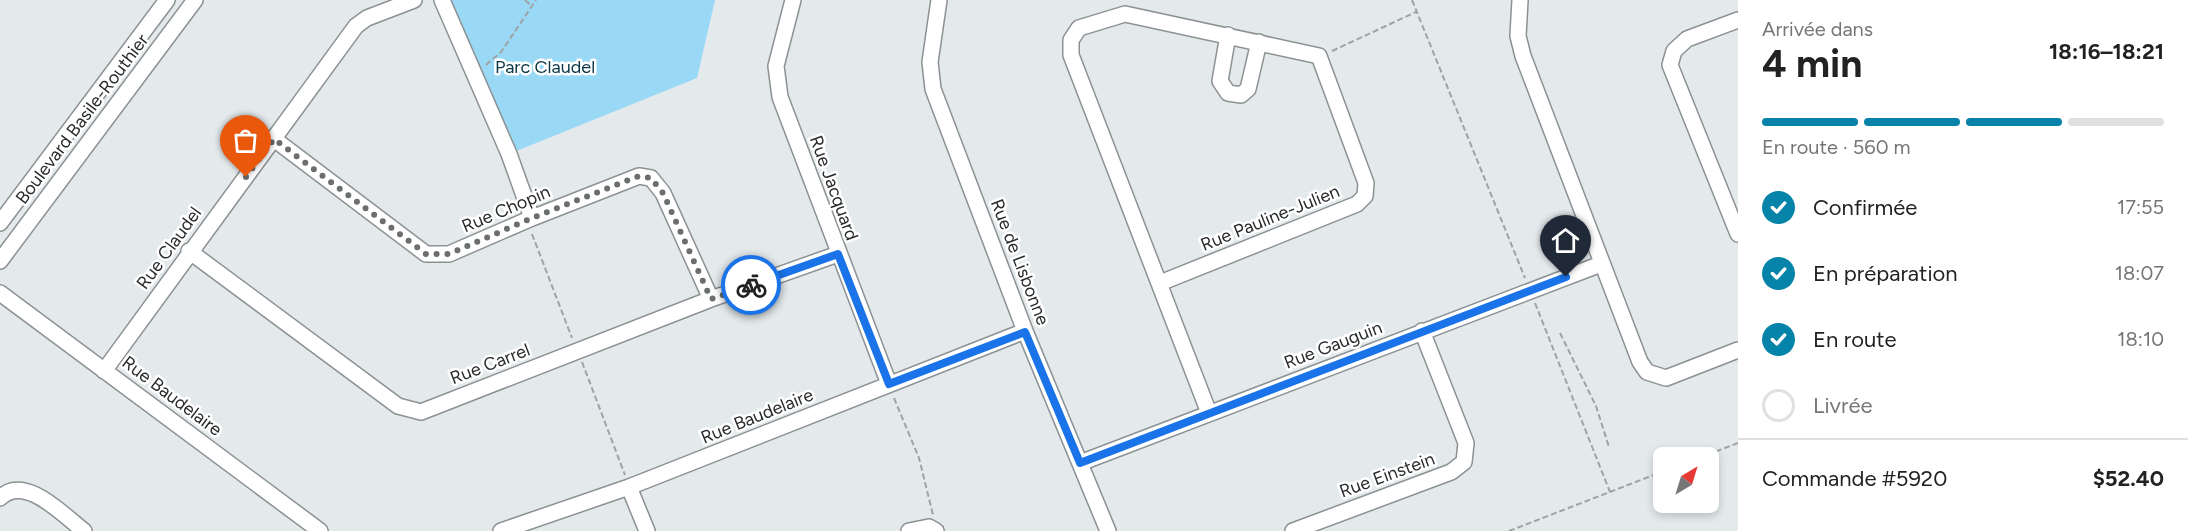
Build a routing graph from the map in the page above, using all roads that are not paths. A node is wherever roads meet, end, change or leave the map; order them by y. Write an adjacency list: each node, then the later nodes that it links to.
1 (167, 0): 13 (street, Boulevard Basile-Routhier)
2 (195, 0): 17 (street, Boulevard Basile-Routhier)
3 (414, 0): 11 (street, Rue Claudel)
4 (442, 0): 12 (street)
5 (793, 0): 16 (street, Rue Jacquard)
6 (939, 0): 23 (street, Rue de Lisbonne)
7 (1520, 0): 18 (street)
8 (1738, 20): 14 (street)
9 (1228, 35): 10 (street); 10 (street); 19 (street)
10 (1259, 42): 19 (street, Rue Pauline-Julien)
11 (274, 139): 12 (street, Rue Chopin); 15 (street, Rue Claudel)
12 (532, 218): 21 (street, Rue Chopin)
13 (0, 223)
14 (1738, 234)
15 (189, 251): 21 (street, Rue Carrel); 25 (street, Rue Claudel)
16 (838, 254): 21 (street, Rue Carrel); 26 (street, Rue Jacquard)
17 (0, 261)
18 (1601, 264): 22 (street, Rue Gauguin); 24 (street)
19 (1160, 283): 27 (street)
20 (0, 292): 25 (street, Rue Baudelaire)
21 (711, 299)
22 (1422, 331): 27 (street, Rue Gauguin); 38 (street, Rue Einstein)
23 (1025, 332): 26 (street, Rue Baudelaire); 28 (street, Rue de Lisbonne)
24 (1738, 350)
25 (104, 371): 32 (street, Rue Baudelaire)
26 (889, 384): 29 (street, Rue Baudelaire)
27 (1209, 413): 28 (street, Rue Gauguin)
28 (1080, 463): 37 (street, Rue de Lisbonne)
29 (629, 487): 33 (street, Rue Baudelaire); 34 (street)
30 (0, 498): 31 (street)
31 (84, 531)
32 (320, 531)
33 (501, 531)
34 (647, 531)
35 (909, 531): 36 (street)
36 (935, 531)
37 (1108, 531)
38 (1293, 531)

